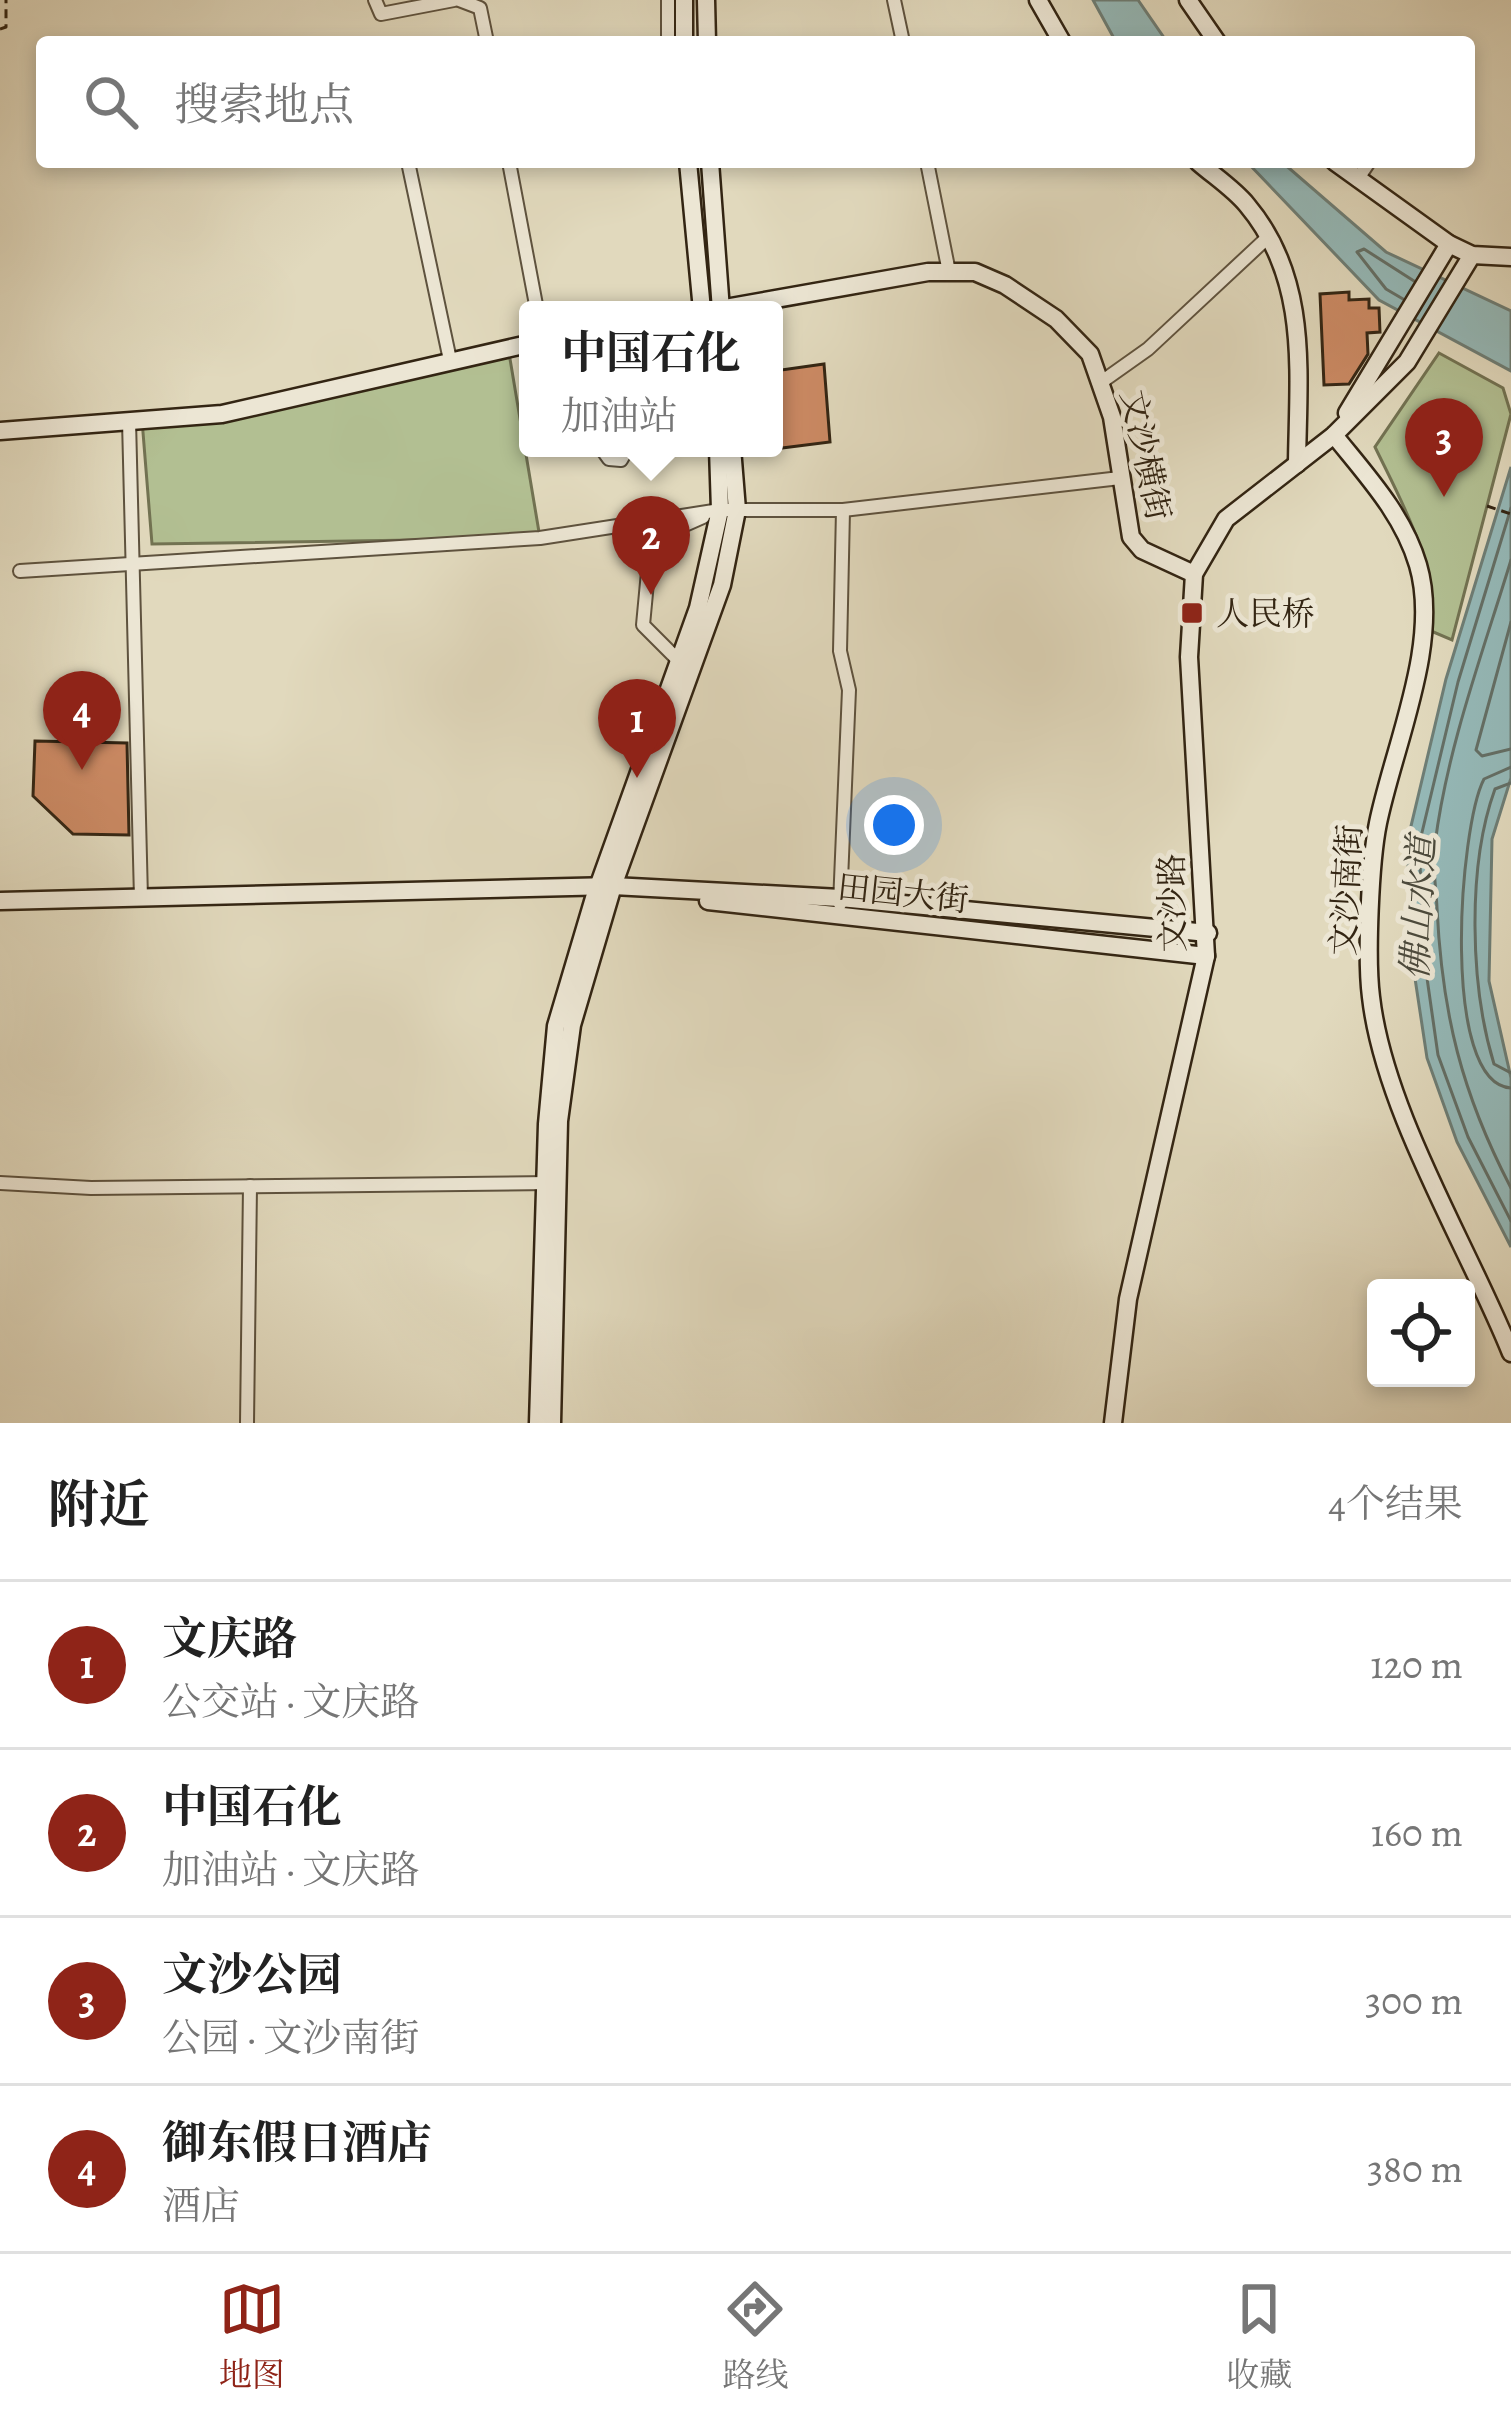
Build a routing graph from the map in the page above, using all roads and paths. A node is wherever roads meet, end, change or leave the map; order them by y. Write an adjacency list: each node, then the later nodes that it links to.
1 (6, 0): 10 (path)
2 (375, 0): 3 (street)
3 (456, 0): 11 (street)
4 (668, 0): 12 (street)
5 (684, 0): 13 (street)
6 (706, 0): 14 (street)
7 (894, 0): 15 (street)
8 (1038, 0): 16 (street)
9 (1188, 0): 17 (street)
10 (0, 29)
11 (486, 36)
12 (668, 36)
13 (684, 36)
14 (706, 36)
15 (902, 36)
16 (1058, 36)
17 (1213, 36)
18 (409, 168): 37 (street)
19 (510, 168): 32 (street)
20 (689, 168): 33 (street)
21 (710, 168): 34 (street)
22 (928, 168): 31 (street)
23 (1205, 168): 27 (street)
24 (1342, 168): 26 (street)
25 (1366, 168): 26 (street)
26 (1357, 180): 28 (street)
27 (1267, 238): 38 (street); 44 (street)
28 (1448, 244): 29 (street); 41 (street, 文沙路)
29 (1472, 255): 30 (street); 41 (street, 文沙路)
30 (1511, 257)
31 (949, 272): 35 (street, 文沙横街); 38 (street, 文沙横街)
32 (535, 301)
33 (701, 301)
34 (718, 301)
35 (773, 301)
36 (519, 346): 37 (street)
37 (450, 360): 39 (street)
38 (1100, 382): 45 (street, 文沙横街)
39 (129, 421): 40 (street); 50 (street)
40 (0, 430)
41 (1334, 435): 44 (street, 文沙路); 63 (street, 文沙南街)
42 (720, 457): 47 (street)
43 (732, 457): 47 (street)
44 (1297, 464): 52 (street, 文沙路)
45 (1120, 478): 48 (street); 52 (street, 文沙横街)
46 (1487, 506): 49 (path)
47 (729, 510): 48 (street); 50 (street); 53 (street); 53 (street); 54 (street)
48 (842, 510): 57 (street)
49 (1511, 514)
50 (133, 564): 51 (street); 55 (street)
51 (20, 571)
52 (1194, 574): 58 (street, 文沙路)
53 (679, 661): 54 (street)
54 (606, 891): 55 (street, 田园大街); 57 (street, 田园大街); 60 (street)
55 (141, 898): 56 (street, 田园大街)
56 (0, 901)
57 (840, 907): 58 (street, 田园大街); 59 (street, 田园大街)
58 (1208, 933): 59 (street, 文沙路)
59 (1206, 956): 67 (street, 文沙路)
60 (551, 1183): 62 (street); 65 (street); 66 (street)
61 (0, 1184): 62 (street)
62 (250, 1186): 64 (street)
63 (1511, 1353)
64 (247, 1423)
65 (538, 1423)
66 (552, 1423)
67 (1113, 1423)

